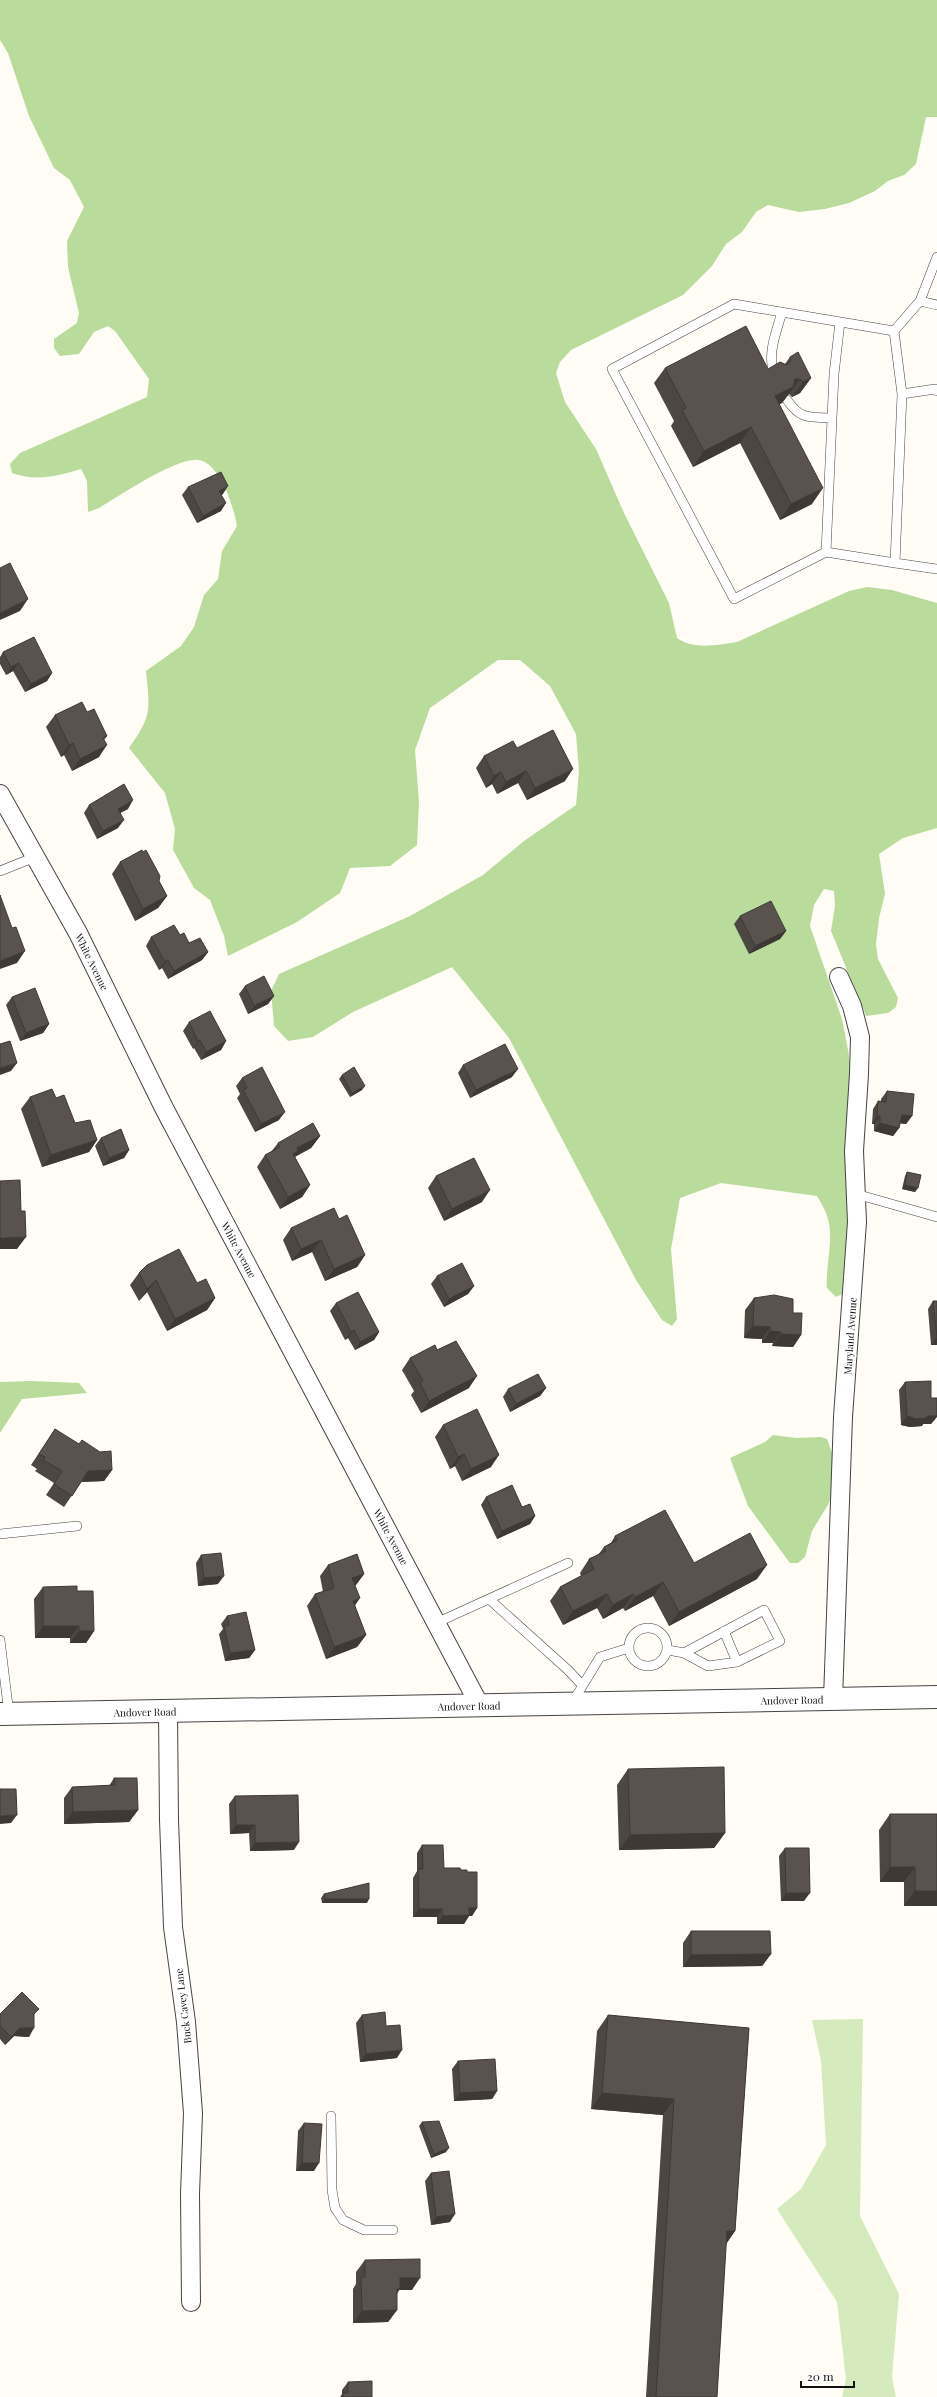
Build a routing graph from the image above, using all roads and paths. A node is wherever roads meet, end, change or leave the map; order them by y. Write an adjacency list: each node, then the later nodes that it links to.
1 (937, 258): 2 (lane)
2 (920, 301): 3 (lane); 6 (lane)
3 (937, 305)
4 (782, 312): 5 (lane); 7 (lane); 12 (lane)
5 (840, 322): 6 (lane); 11 (lane)
6 (894, 331): 9 (lane)
7 (774, 375)
8 (936, 389): 9 (lane)
9 (902, 394): 13 (lane)
10 (787, 400): 11 (lane)
11 (832, 418): 12 (lane)
12 (826, 552): 13 (lane)
13 (895, 563): 14 (lane)
14 (937, 569)
15 (0, 794): 16 (street, White Avenue)
16 (35, 857): 17 (lane); 25 (street, White Avenue)
17 (0, 871)
18 (839, 977): 19 (street, Maryland Avenue)
19 (856, 1194): 20 (lane); 34 (street, Maryland Avenue)
20 (937, 1218)
21 (77, 1526): 22 (lane)
22 (0, 1534)
23 (568, 1563): 24 (lane)
24 (489, 1599): 25 (lane); 32 (lane)
25 (436, 1623): 36 (street, White Avenue)
26 (724, 1631): 30 (lane); 31 (lane); 31 (lane)
27 (0, 1640): 38 (lane)
28 (629, 1648): 29 (lane); 29 (lane); 32 (lane)
29 (668, 1650): 30 (lane)
30 (684, 1653): 31 (lane)
31 (737, 1662)
32 (582, 1685): 35 (lane)
33 (937, 1697): 34 (street, Andover Road)
34 (833, 1699): 35 (street, Andover Road)
35 (571, 1704): 36 (street, Andover Road)
36 (480, 1706): 37 (street, Andover Road)
37 (168, 1711): 38 (street, Andover Road); 41 (street, Buck Cavey Lane)
38 (4, 1714)
39 (331, 2116): 40 (lane)
40 (393, 2230)
41 (192, 2302)

